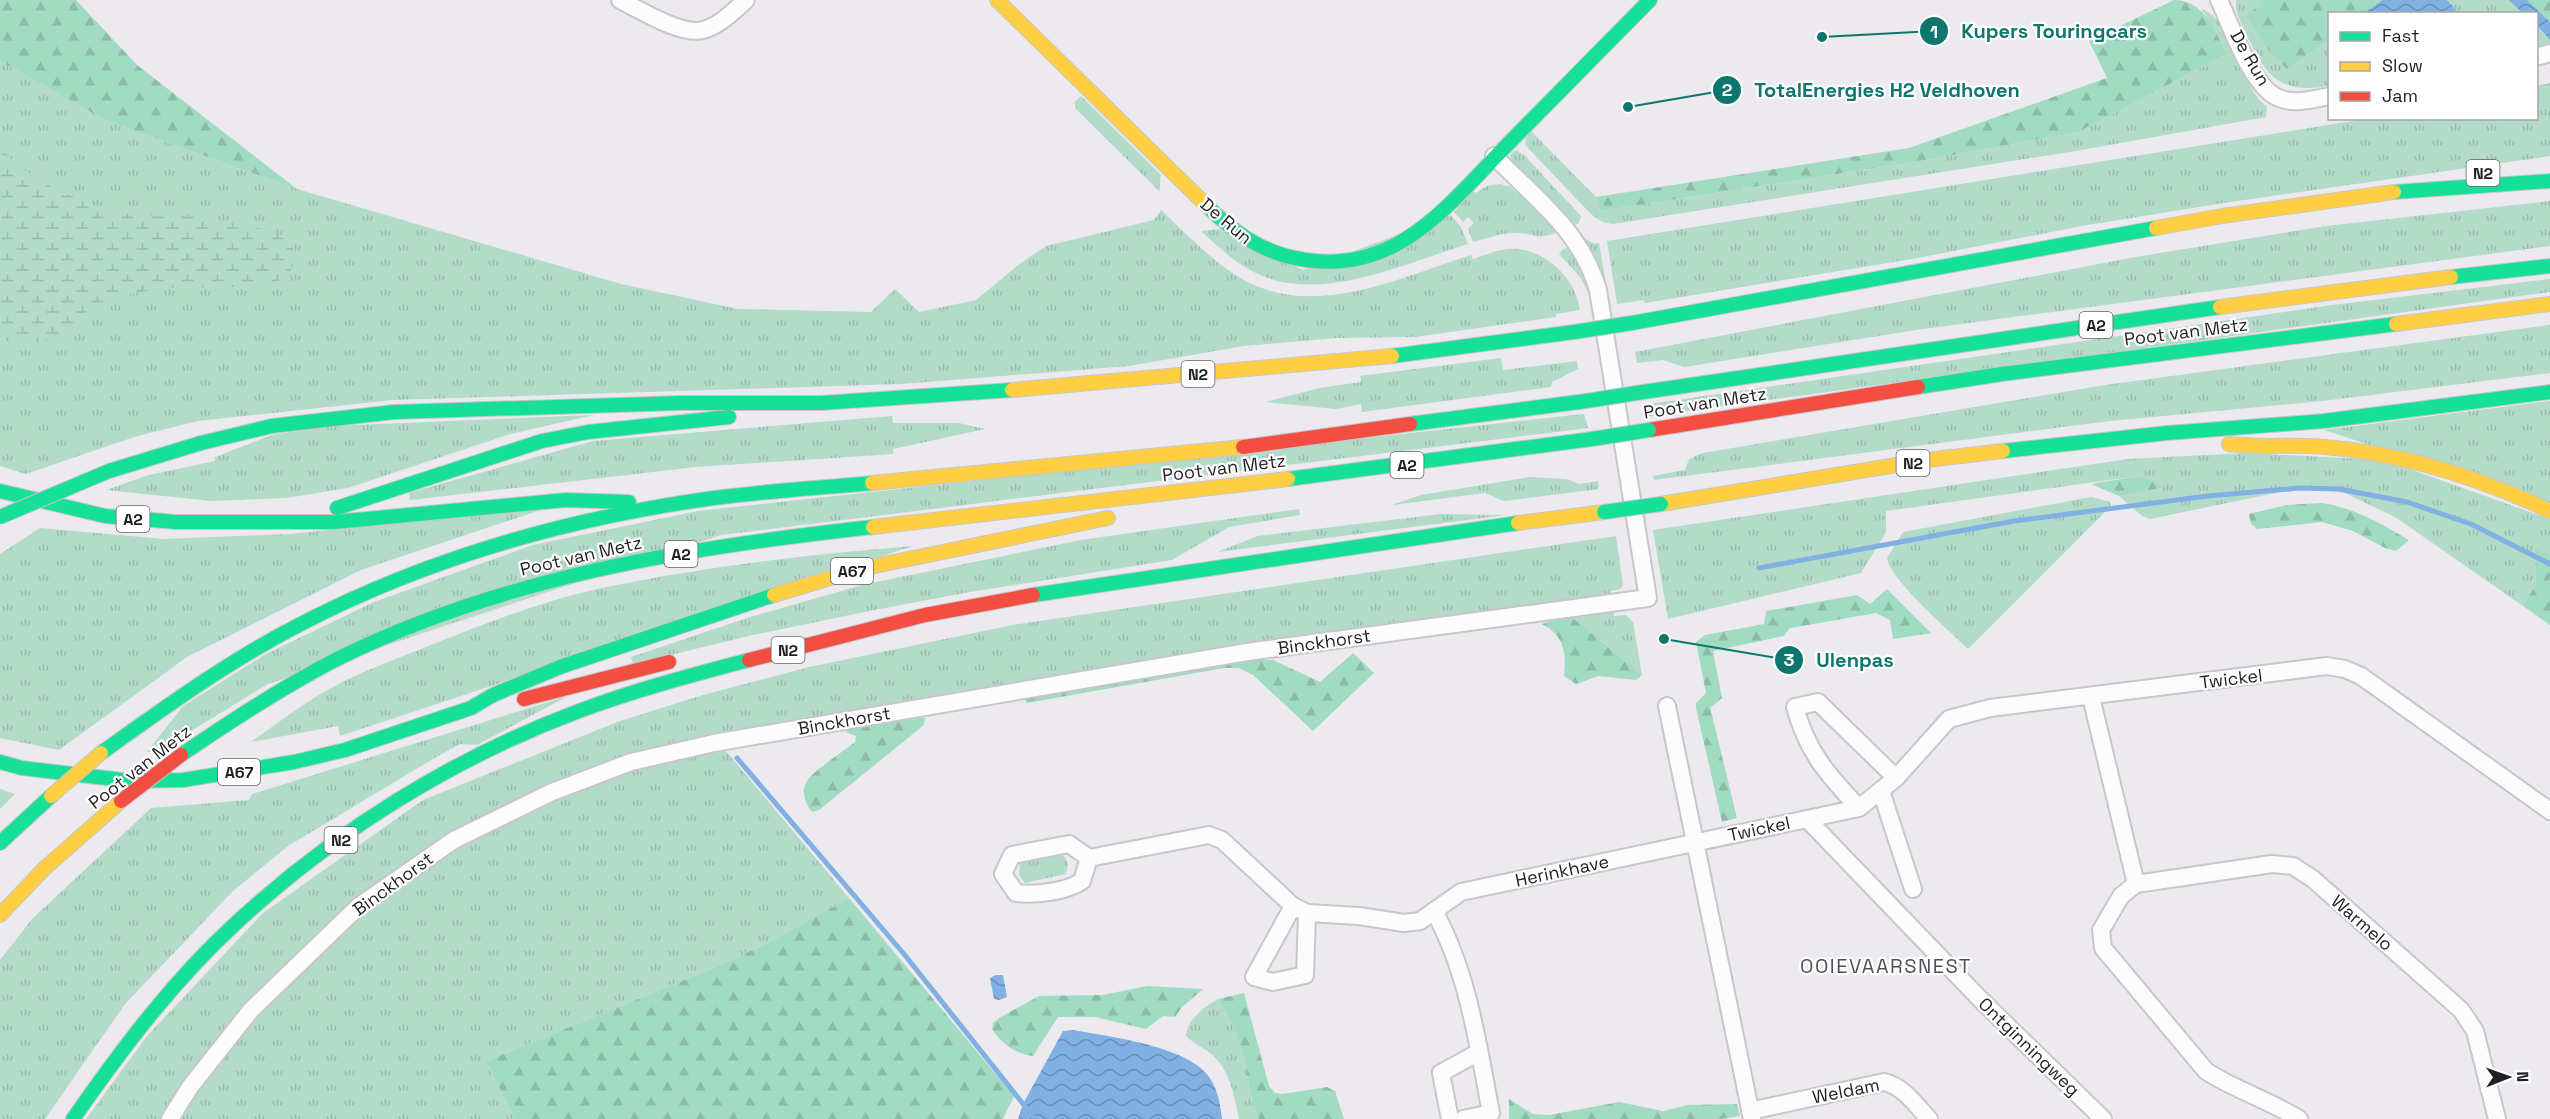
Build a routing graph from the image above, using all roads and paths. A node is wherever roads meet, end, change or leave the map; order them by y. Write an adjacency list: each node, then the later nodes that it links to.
1 (620, 0): 2 (street)
2 (746, 0)
3 (997, 0): 7 (main road, De Run)
4 (1650, 0): 7 (main road, De Run)
5 (2219, 0): 6 (street, De Run)
6 (2328, 96)
7 (1494, 156): 46 (street, Binckhorst)
8 (2495, 170): 10 (main road, N2)
9 (2550, 181): 10 (main road, N2)
10 (2416, 189): 14 (main road, N2, bridge)
11 (2550, 266): 18 (main road, Poot van Metz / A2, bridge)
12 (2550, 304): 16 (main road, Poot van Metz / A2, bridge)
13 (2550, 392): 15 (main road, N2)
14 (821, 403): 22 (main road, N2, bridge); 23 (main road, N2)
15 (2167, 433): 20 (main road, N2); 24 (main road, N2, bridge)
16 (1222, 486): 19 (main road); 42 (main road, Poot van Metz / A2, bridge)
17 (0, 491): 23 (main road, A2)
18 (673, 504): 23 (main road, A2); 37 (main road, Poot van Metz / A2, bridge)
19 (1161, 508)
20 (2550, 512)
21 (1127, 515): 29 (main road, A67)
22 (0, 517)
23 (269, 521)
24 (885, 624): 25 (main road); 45 (main road, N2)
25 (734, 650)
26 (687, 657): 29 (main road, A67)
27 (2091, 697): 31 (street, Twickel); 34 (street, Twickel); 39 (street)
28 (1667, 706): 36 (street)
29 (471, 708): 30 (main road, A67)
30 (0, 762)
31 (1896, 778): 32 (street, Twickel); 33 (street)
32 (1881, 790): 33 (street, Twickel); 40 (street)
33 (1859, 808): 35 (street, Twickel)
34 (2550, 811)
35 (1807, 819): 36 (street, Twickel); 50 (street, Ontginningweg)
36 (1695, 842): 41 (street, Herinkhave); 44 (street)
37 (0, 843)
38 (1089, 858): 38 (street); 41 (street, Herinkhave)
39 (2136, 884): 51 (street); 52 (street, Warmelo)
40 (1913, 889)
41 (1434, 911): 43 (street)
42 (0, 915)
43 (1479, 1052): 47 (street); 48 (street)
44 (1751, 1115): 49 (street, Weldam)
45 (73, 1119)
46 (170, 1119)
47 (1450, 1119)
48 (1463, 1119)
49 (1929, 1119)
50 (2103, 1119)
51 (2299, 1119)
52 (2497, 1119)

